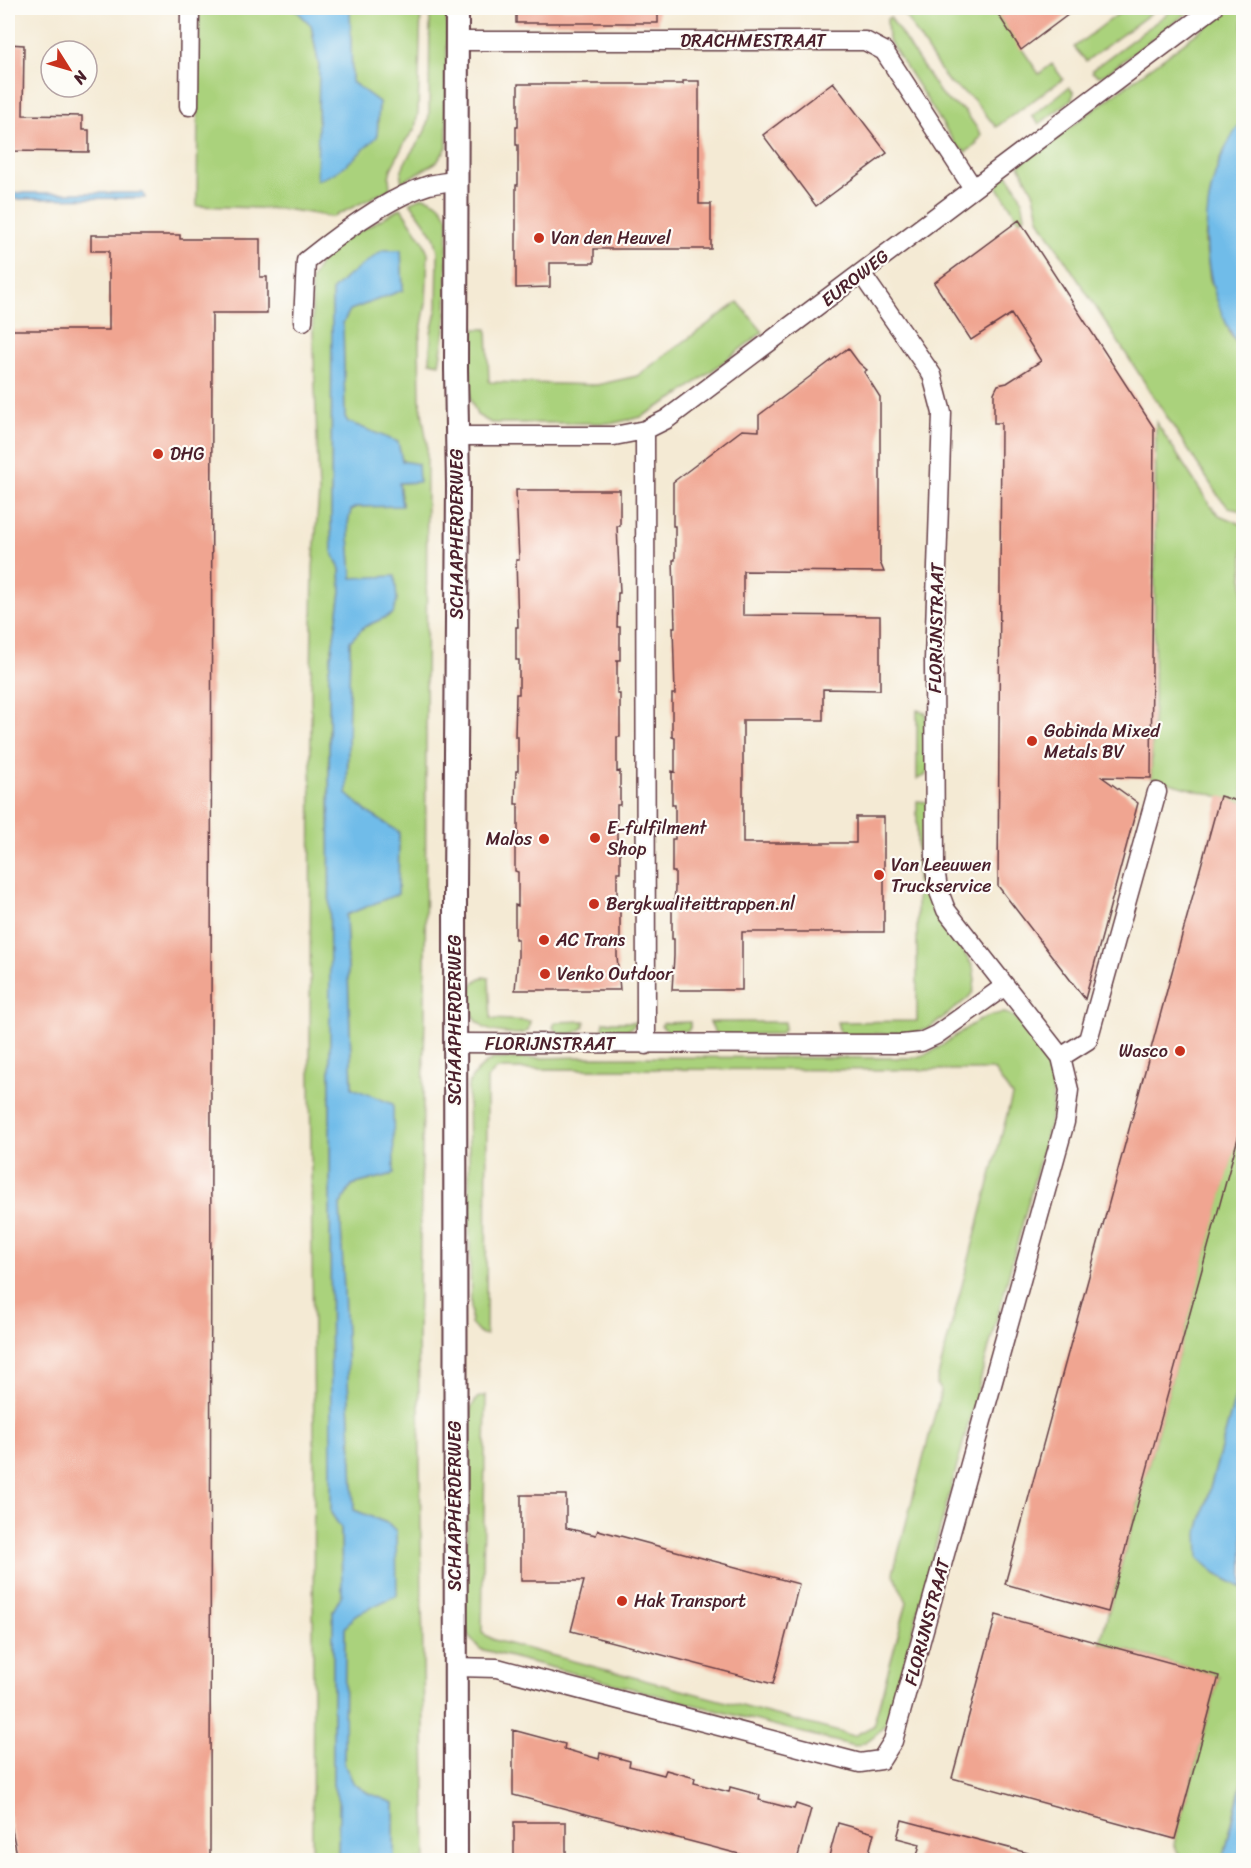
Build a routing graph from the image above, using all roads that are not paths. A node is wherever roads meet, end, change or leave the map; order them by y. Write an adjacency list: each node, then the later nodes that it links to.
1 (190, 8): 5 (street)
2 (458, 8): 4 (street, SCHAAPHERDERWEG)
3 (1213, 8): 7 (street, EUROWEG)
4 (457, 41): 6 (street, SCHAAPHERDERWEG); 7 (street, DRACHMESTRAAT)
5 (189, 106)
6 (457, 180): 9 (street); 11 (street, SCHAAPHERDERWEG)
7 (973, 188): 8 (street, EUROWEG)
8 (861, 273): 10 (street, EUROWEG); 13 (street, FLORIJNSTRAAT)
9 (303, 321)
10 (645, 430): 11 (street, EUROWEG); 15 (street)
11 (457, 436): 14 (street, SCHAAPHERDERWEG)
12 (1157, 792): 16 (street)
13 (1005, 986): 15 (street, FLORIJNSTRAAT); 16 (street, FLORIJNSTRAAT)
14 (455, 1043): 15 (street, FLORIJNSTRAAT); 17 (street, SCHAAPHERDERWEG)
15 (646, 1045)
16 (1061, 1057): 17 (street, FLORIJNSTRAAT)
17 (455, 1667): 18 (street, SCHAAPHERDERWEG)
18 (456, 1860)

